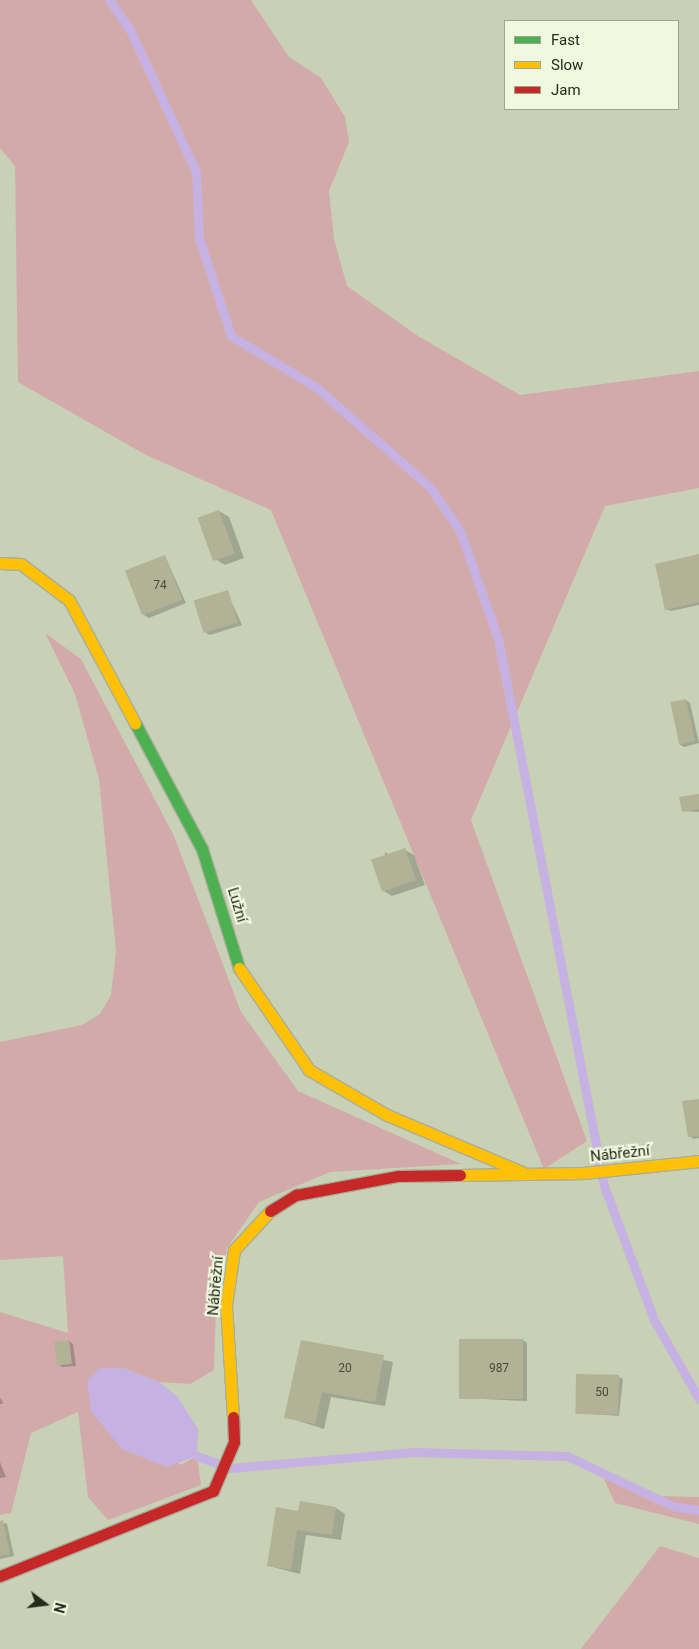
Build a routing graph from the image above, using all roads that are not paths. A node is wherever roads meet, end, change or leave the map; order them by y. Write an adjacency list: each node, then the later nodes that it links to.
1 (0, 563): 3 (street, Lužní)
2 (699, 1161): 3 (street, Nábřežní)
3 (528, 1175): 4 (street, Nábřežní)
4 (0, 1576)

